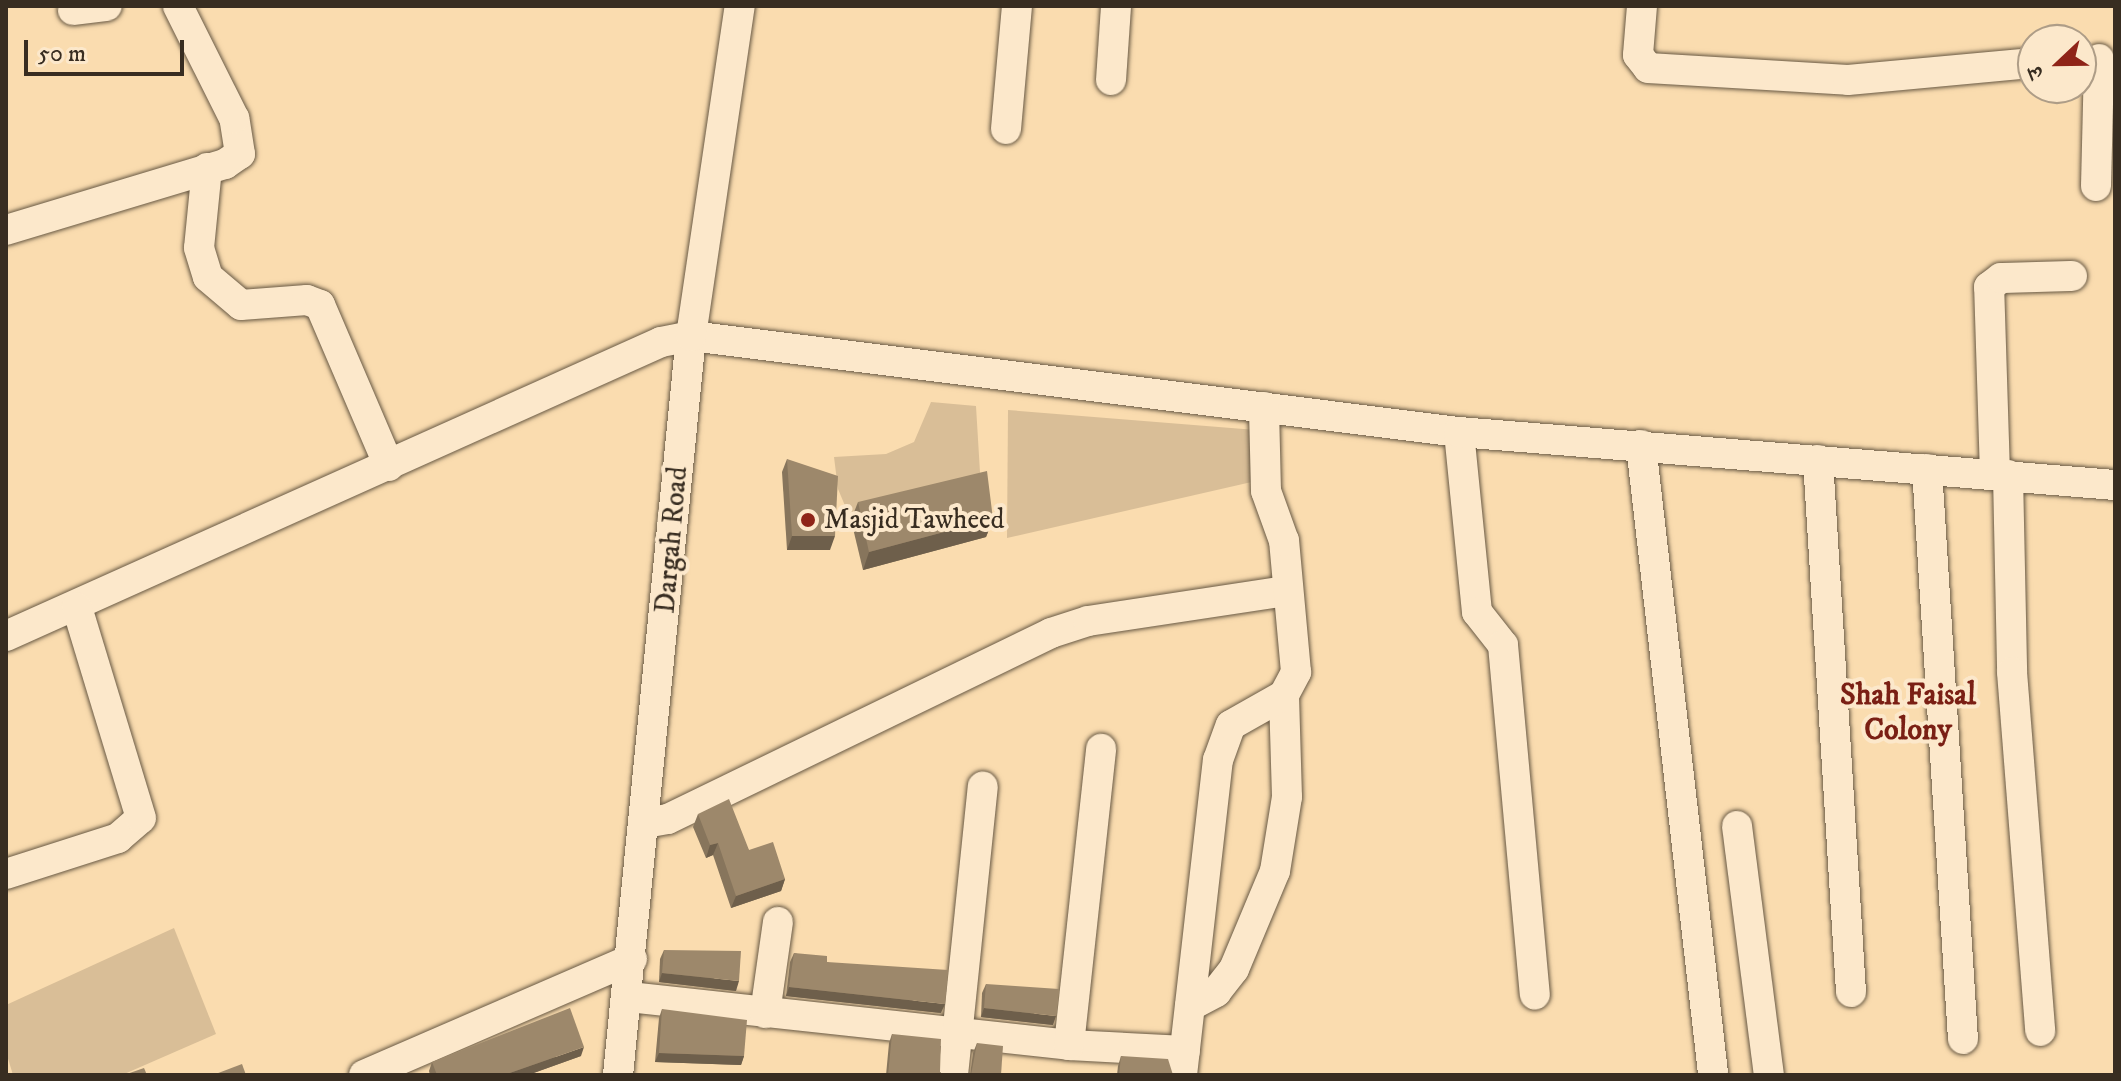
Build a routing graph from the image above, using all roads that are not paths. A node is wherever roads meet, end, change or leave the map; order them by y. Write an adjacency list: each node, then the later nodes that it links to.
1 (107, 6): 7 (street)
2 (178, 6): 12 (street)
3 (740, 6): 16 (street, Dargah Road)
4 (1017, 6): 11 (street)
5 (1116, 6): 10 (street)
6 (1642, 6): 9 (street)
7 (73, 10)
8 (2098, 59): 13 (street)
9 (2017, 64)
10 (1111, 80)
11 (1006, 129)
12 (207, 168): 14 (street); 21 (street)
13 (2096, 186)
14 (6, 230)
15 (2072, 276): 23 (street)
16 (691, 336): 17 (street); 21 (street); 31 (street, Dargah Road)
17 (1264, 407): 18 (street); 25 (street)
18 (1459, 432): 19 (street); 37 (street)
19 (1641, 445): 20 (street); 47 (street)
20 (1818, 460): 22 (street); 36 (street)
21 (389, 466): 26 (street)
22 (1927, 469): 23 (street); 43 (street)
23 (2002, 474): 24 (street); 41 (street)
24 (2115, 485)
25 (1287, 591): 28 (street); 31 (street)
26 (77, 608): 27 (street); 33 (street)
27 (6, 636)
28 (1284, 695): 39 (street); 39 (street)
29 (1101, 749): 44 (street)
30 (983, 787): 42 (street)
31 (645, 823): 35 (street, Dargah Road)
32 (1737, 826): 50 (street)
33 (6, 874)
34 (778, 922): 40 (street)
35 (632, 959): 38 (street, Dargah Road); 48 (street)
36 (1851, 992)
37 (1535, 995)
38 (629, 997): 40 (street); 46 (street, Dargah Road)
39 (1190, 1006): 45 (street)
40 (765, 1013): 42 (street)
41 (2040, 1031)
42 (957, 1032): 44 (street); 49 (street)
43 (1963, 1039)
44 (1069, 1045): 45 (street)
45 (1184, 1063)
46 (612, 1072)
47 (1713, 1073)
48 (364, 1075)
49 (953, 1075)
50 (1769, 1075)

